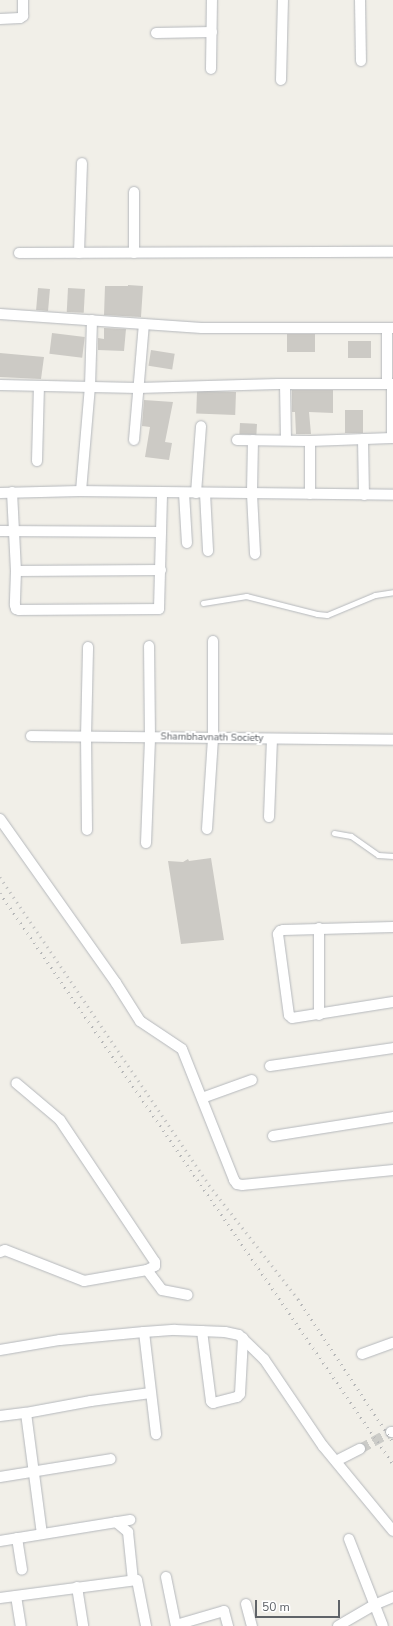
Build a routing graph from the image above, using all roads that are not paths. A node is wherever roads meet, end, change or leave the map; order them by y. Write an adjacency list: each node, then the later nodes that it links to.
1 (23, 0): 5 (street)
2 (212, 0): 6 (street)
3 (283, 0): 10 (street)
4 (360, 0): 8 (street)
5 (0, 19)
6 (212, 32): 7 (street); 9 (street)
7 (156, 33)
8 (361, 61)
9 (211, 69)
10 (281, 80)
11 (82, 163): 15 (street)
12 (134, 192): 16 (street)
13 (393, 252): 16 (street)
14 (20, 253): 15 (street)
15 (79, 253): 16 (street)
16 (134, 253)
17 (0, 314): 18 (street)
18 (92, 320): 19 (street); 25 (street)
19 (144, 324): 20 (street); 26 (street)
20 (390, 328): 23 (street)
21 (0, 384): 24 (street)
22 (286, 384): 23 (street); 26 (street); 32 (street)
23 (391, 384): 28 (street)
24 (40, 386): 25 (street); 34 (street)
25 (90, 387): 26 (street); 35 (street)
26 (138, 388): 29 (street)
27 (201, 426): 40 (street)
28 (363, 439): 33 (street); 43 (street)
29 (134, 440)
30 (237, 440): 31 (street)
31 (253, 440): 32 (street); 41 (street)
32 (286, 440): 33 (street)
33 (310, 441): 42 (street)
34 (37, 462)
35 (81, 491): 36 (street); 37 (street)
36 (12, 492): 38 (street); 45 (street)
37 (162, 492): 39 (street); 47 (street)
38 (0, 493)
39 (184, 493): 40 (street); 48 (street)
40 (200, 493): 41 (street); 49 (street)
41 (252, 494): 42 (street); 50 (street)
42 (310, 494): 43 (street)
43 (364, 495): 44 (street)
44 (393, 495)
45 (13, 530): 46 (street); 47 (street); 52 (street)
46 (0, 531)
47 (161, 532): 51 (street)
48 (187, 543)
49 (208, 551)
50 (255, 554)
51 (161, 570): 52 (street); 52 (street)
52 (16, 571)
53 (393, 592): 54 (lane)
54 (202, 603)
55 (213, 641): 61 (street)
56 (149, 646): 60 (street)
57 (88, 647): 59 (street)
58 (31, 736): 59 (street, Shambhavnath Society)
59 (86, 737): 60 (street, Shambhavnath Society); 67 (street)
60 (150, 738): 61 (street, Shambhavnath Society); 69 (street)
61 (213, 738): 62 (street, Shambhavnath Society); 66 (street)
62 (272, 739): 63 (street, Shambhavnath Society); 64 (street)
63 (393, 740)
64 (269, 817)
65 (0, 819): 79 (street)
66 (207, 829)
67 (87, 830)
68 (334, 834): 70 (lane)
69 (146, 843)
70 (393, 856)
71 (393, 927): 72 (street)
72 (319, 928): 74 (street); 74 (street)
73 (393, 1002): 74 (street)
74 (319, 1015)
75 (393, 1048): 76 (street)
76 (270, 1066)
77 (252, 1080): 79 (street)
78 (16, 1083): 84 (street)
79 (202, 1098): 82 (street)
80 (393, 1117): 81 (street)
81 (273, 1136)
82 (393, 1170)
83 (0, 1252): 84 (street)
84 (147, 1270): 85 (street)
85 (188, 1295)
86 (202, 1331): 87 (street); 88 (street); 88 (street)
87 (144, 1332): 90 (street); 92 (street)
88 (243, 1338): 98 (street)
89 (393, 1343): 91 (street)
90 (0, 1350)
91 (362, 1354)
92 (150, 1393): 93 (street); 95 (street)
93 (26, 1413): 94 (street); 99 (street)
94 (0, 1416)
95 (156, 1434)
96 (360, 1449): 98 (street)
97 (111, 1459): 99 (street)
98 (336, 1461): 103 (street)
99 (33, 1472): 100 (street); 104 (street)
100 (0, 1477)
101 (130, 1520): 102 (street)
102 (116, 1522): 104 (street); 110 (street)
103 (393, 1531)
104 (42, 1534): 105 (street)
105 (17, 1538): 107 (street); 108 (street)
106 (349, 1539): 116 (street)
107 (0, 1541)
108 (22, 1570)
109 (166, 1576): 117 (street)
110 (133, 1580): 111 (street); 120 (street)
111 (77, 1587): 112 (street); 119 (street)
112 (16, 1596): 114 (street); 118 (street)
113 (393, 1597): 116 (street)
114 (0, 1598)
115 (246, 1604): 122 (street)
116 (374, 1605): 123 (street); 124 (street)
117 (176, 1625): 121 (street)
118 (21, 1626)
119 (84, 1626)
120 (146, 1626)
121 (228, 1626)
122 (252, 1626)
123 (338, 1626)
124 (383, 1626)

